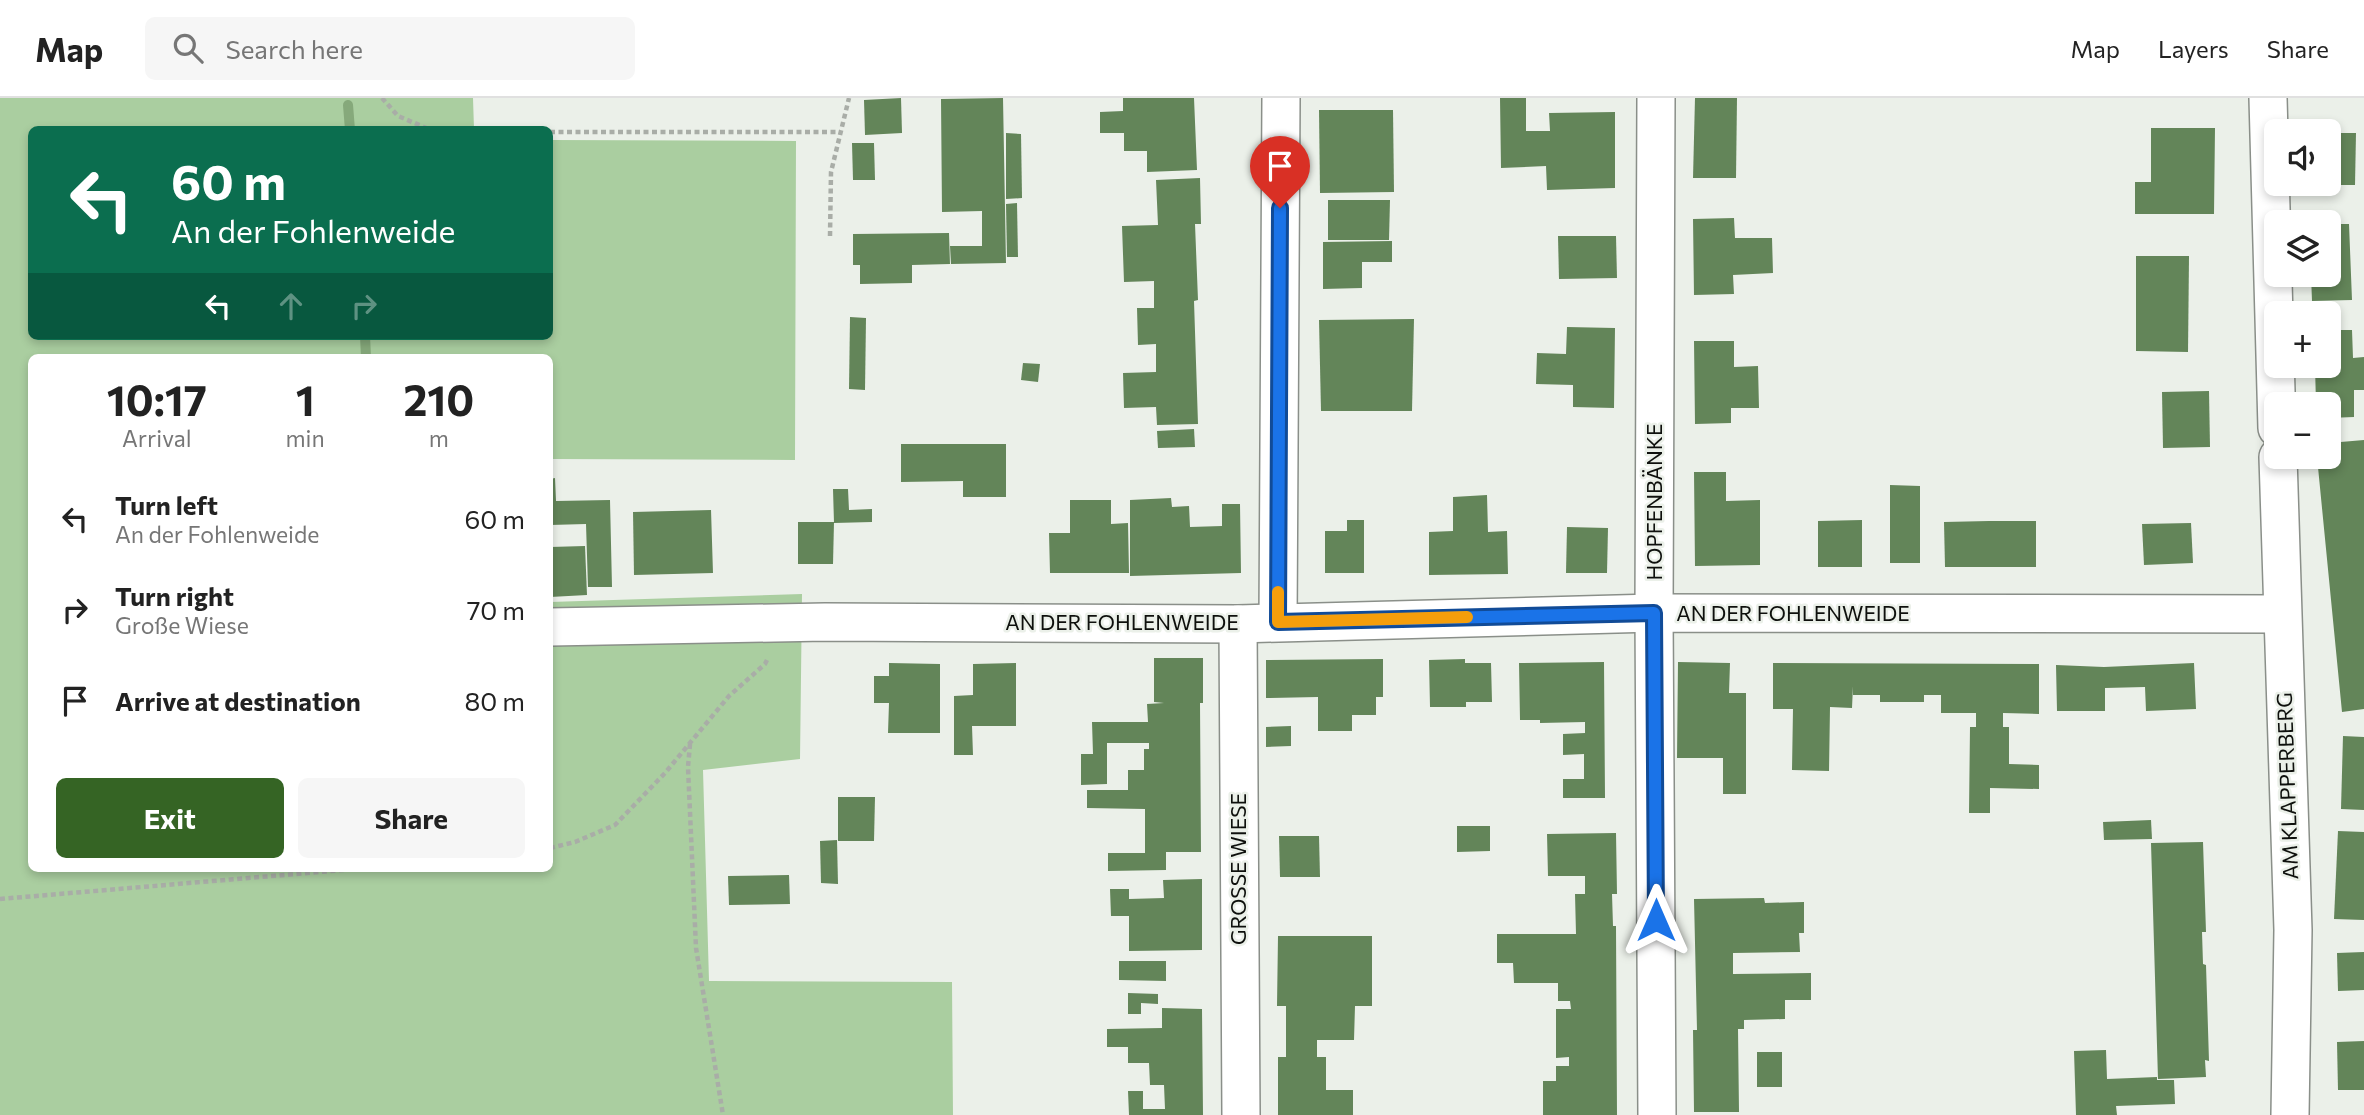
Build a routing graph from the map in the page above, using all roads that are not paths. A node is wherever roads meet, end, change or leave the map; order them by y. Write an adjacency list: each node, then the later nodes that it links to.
1 (1281, 98): 8 (street)
2 (1656, 98): 6 (street, HOPFENBÄNKE)
3 (2268, 98): 4 (street)
4 (2276, 392)
5 (2277, 469): 7 (street, AM KLAPPERBERG)
6 (1654, 613): 7 (street, AN DER FOHLENWEIDE); 8 (street, AN DER FOHLENWEIDE); 12 (street, HOPFENBÄNKE)
7 (2282, 614): 13 (street, AM KLAPPERBERG)
8 (1278, 622): 9 (street, AN DER FOHLENWEIDE)
9 (1237, 624): 10 (street, AN DER FOHLENWEIDE); 11 (street, GROSSE WIESE)
10 (553, 627)
11 (1241, 1115)
12 (1657, 1115)
13 (2290, 1115)

